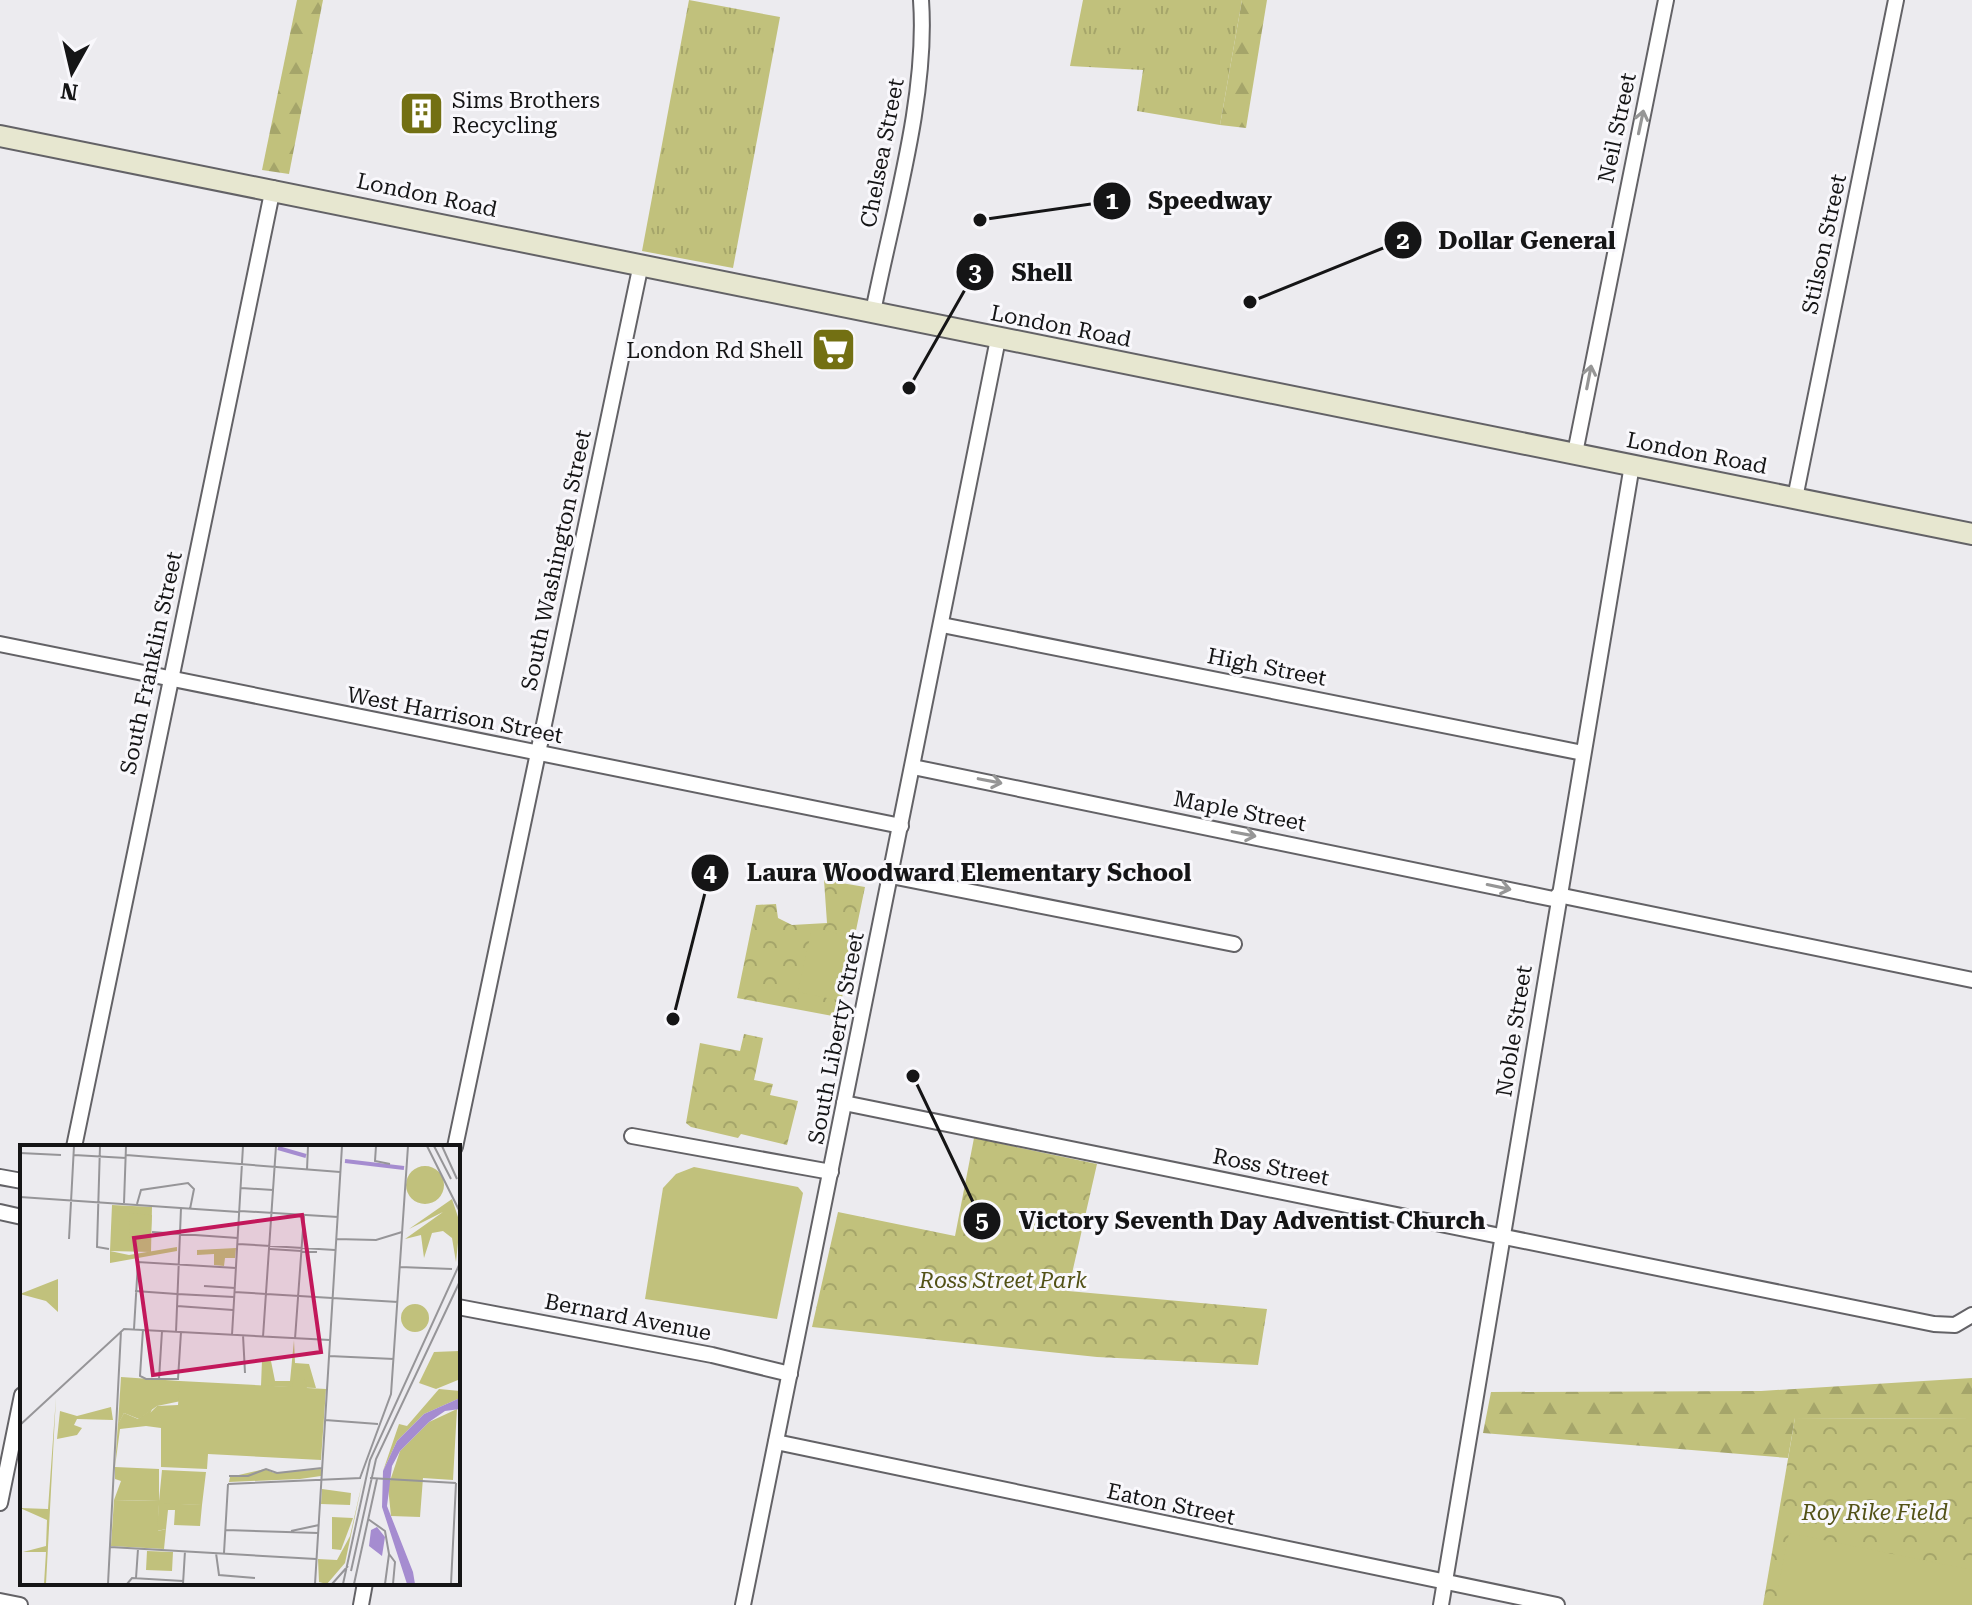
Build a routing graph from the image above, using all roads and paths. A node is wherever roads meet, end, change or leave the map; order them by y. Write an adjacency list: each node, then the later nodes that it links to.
1 (921, 0): 7 (street, Chelsea Street)
2 (1666, 0): 9 (street, Neil Street, one-way to 2)
3 (1896, 0): 11 (street, Stilson Street)
4 (0, 136): 5 (street, London Road)
5 (273, 188): 6 (street, London Road); 15 (street, South Franklin Street)
6 (641, 264): 7 (street, London Road); 17 (street, South Washington Street)
7 (873, 312): 8 (street, London Road)
8 (998, 339): 9 (street, London Road); 13 (street, South Liberty Street)
9 (1575, 453): 10 (street, London Road)
10 (1632, 465): 11 (street, London Road); 16 (street, Noble Street)
11 (1795, 498): 12 (street, London Road)
12 (1972, 534)
13 (942, 625): 16 (street, High Street); 18 (street, South Liberty Street)
14 (0, 644): 15 (street, West Harrison Street)
15 (171, 679): 17 (street, West Harrison Street); 26 (street, South Franklin Street)
16 (1583, 753): 21 (street, Noble Street)
17 (536, 754): 19 (street, West Harrison Street); 27 (street, South Washington Street)
18 (913, 767): 19 (street, South Liberty Street); 21 (street, Maple Street, one-way to 21)
19 (901, 826): 20 (street, South Liberty Street)
20 (891, 876): 22 (street); 24 (street, South Liberty Street)
21 (1558, 897): 23 (street, Maple Street); 33 (street, Noble Street)
22 (1234, 944)
23 (1972, 980)
24 (844, 1103): 28 (street, South Liberty Street); 33 (street, Ross Street)
25 (632, 1136): 28 (street)
26 (74, 1145)
27 (455, 1145)
28 (831, 1172): 36 (street, South Liberty Street)
29 (0, 1177): 30 (street)
30 (20, 1181)
31 (0, 1212): 32 (street)
32 (20, 1217)
33 (1504, 1237): 35 (street, Ross Street); 40 (street, Noble Street)
34 (460, 1307): 36 (street, Bernard Avenue)
35 (1971, 1316)
36 (790, 1374): 38 (street, South Liberty Street)
37 (20, 1405): 39 (street)
38 (776, 1442): 40 (street, Eaton Street); 45 (street, South Liberty Street)
39 (0, 1503)
40 (1444, 1581): 46 (street, Noble Street); 47 (street, Eaton Street)
41 (365, 1585): 44 (street)
42 (0, 1601): 43 (street)
43 (20, 1605)
44 (361, 1605)
45 (743, 1605)
46 (1441, 1605)
47 (1557, 1605)

